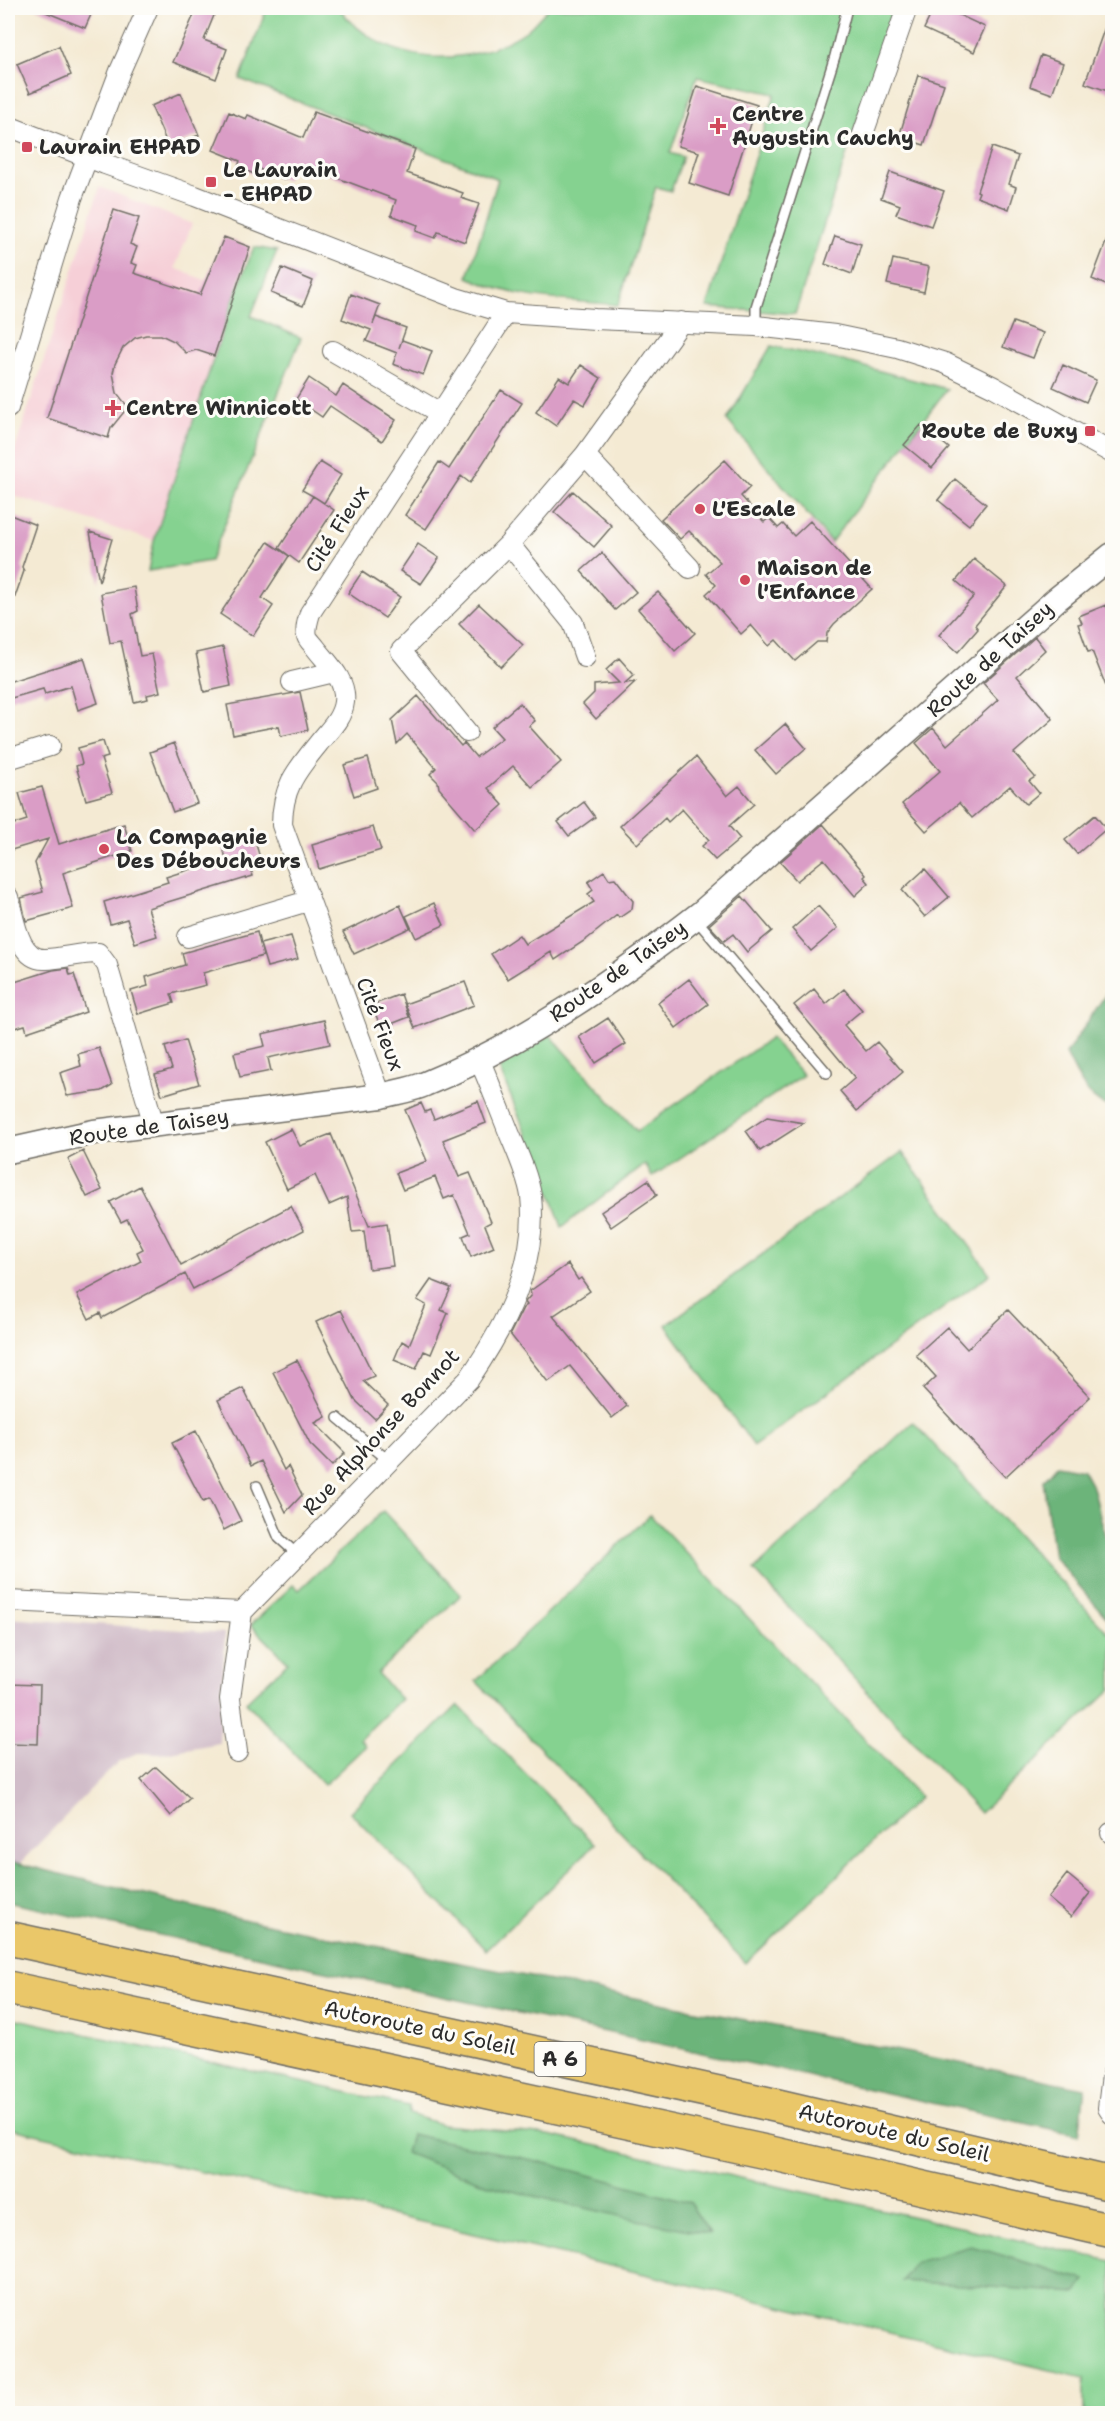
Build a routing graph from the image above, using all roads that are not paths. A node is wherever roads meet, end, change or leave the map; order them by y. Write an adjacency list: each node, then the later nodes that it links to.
1 (148, 8): 6 (street)
2 (847, 8): 9 (lane)
3 (907, 8): 5 (street)
4 (8, 126): 6 (street)
5 (862, 137)
6 (88, 158): 7 (street); 11 (street)
7 (506, 313): 8 (street); 12 (street, Cité Fieux)
8 (681, 322): 9 (street); 14 (street)
9 (756, 326): 13 (street)
10 (333, 351): 12 (street)
11 (8, 408)
12 (440, 413): 19 (street, Cité Fieux)
13 (1113, 453)
14 (585, 455): 15 (street); 17 (street)
15 (509, 544): 18 (street); 21 (street)
16 (1113, 555): 26 (street, Route de Taisey)
17 (690, 568)
18 (585, 657)
19 (334, 672): 20 (street); 25 (street, Cité Fieux)
20 (292, 682)
21 (467, 732)
22 (50, 746): 23 (street)
23 (8, 759)
24 (8, 897): 31 (street)
25 (308, 901): 27 (street); 30 (street, Cité Fieux)
26 (695, 918): 28 (street, Route de Taisey); 29 (lane)
27 (188, 937)
28 (479, 1059): 30 (street, Route de Taisey); 34 (street, Rue Alphonse Bonnot)
29 (827, 1073)
30 (381, 1096): 31 (street, Route de Taisey)
31 (154, 1125): 32 (street, Route de Taisey)
32 (8, 1151)
33 (338, 1418): 34 (lane)
34 (389, 1461): 36 (street, Rue Alphonse Bonnot)
35 (257, 1486): 36 (lane)
36 (298, 1555): 38 (street, Rue Alphonse Bonnot)
37 (8, 1601): 38 (street)
38 (242, 1612): 39 (street)
39 (237, 1752)
40 (8, 1938): 44 (highway, Autoroute du Soleil / A 6)
41 (8, 1988): 45 (highway, A 6)
42 (1113, 2075): 43 (street)
43 (1113, 2114)
44 (1113, 2184)
45 (1113, 2231)

